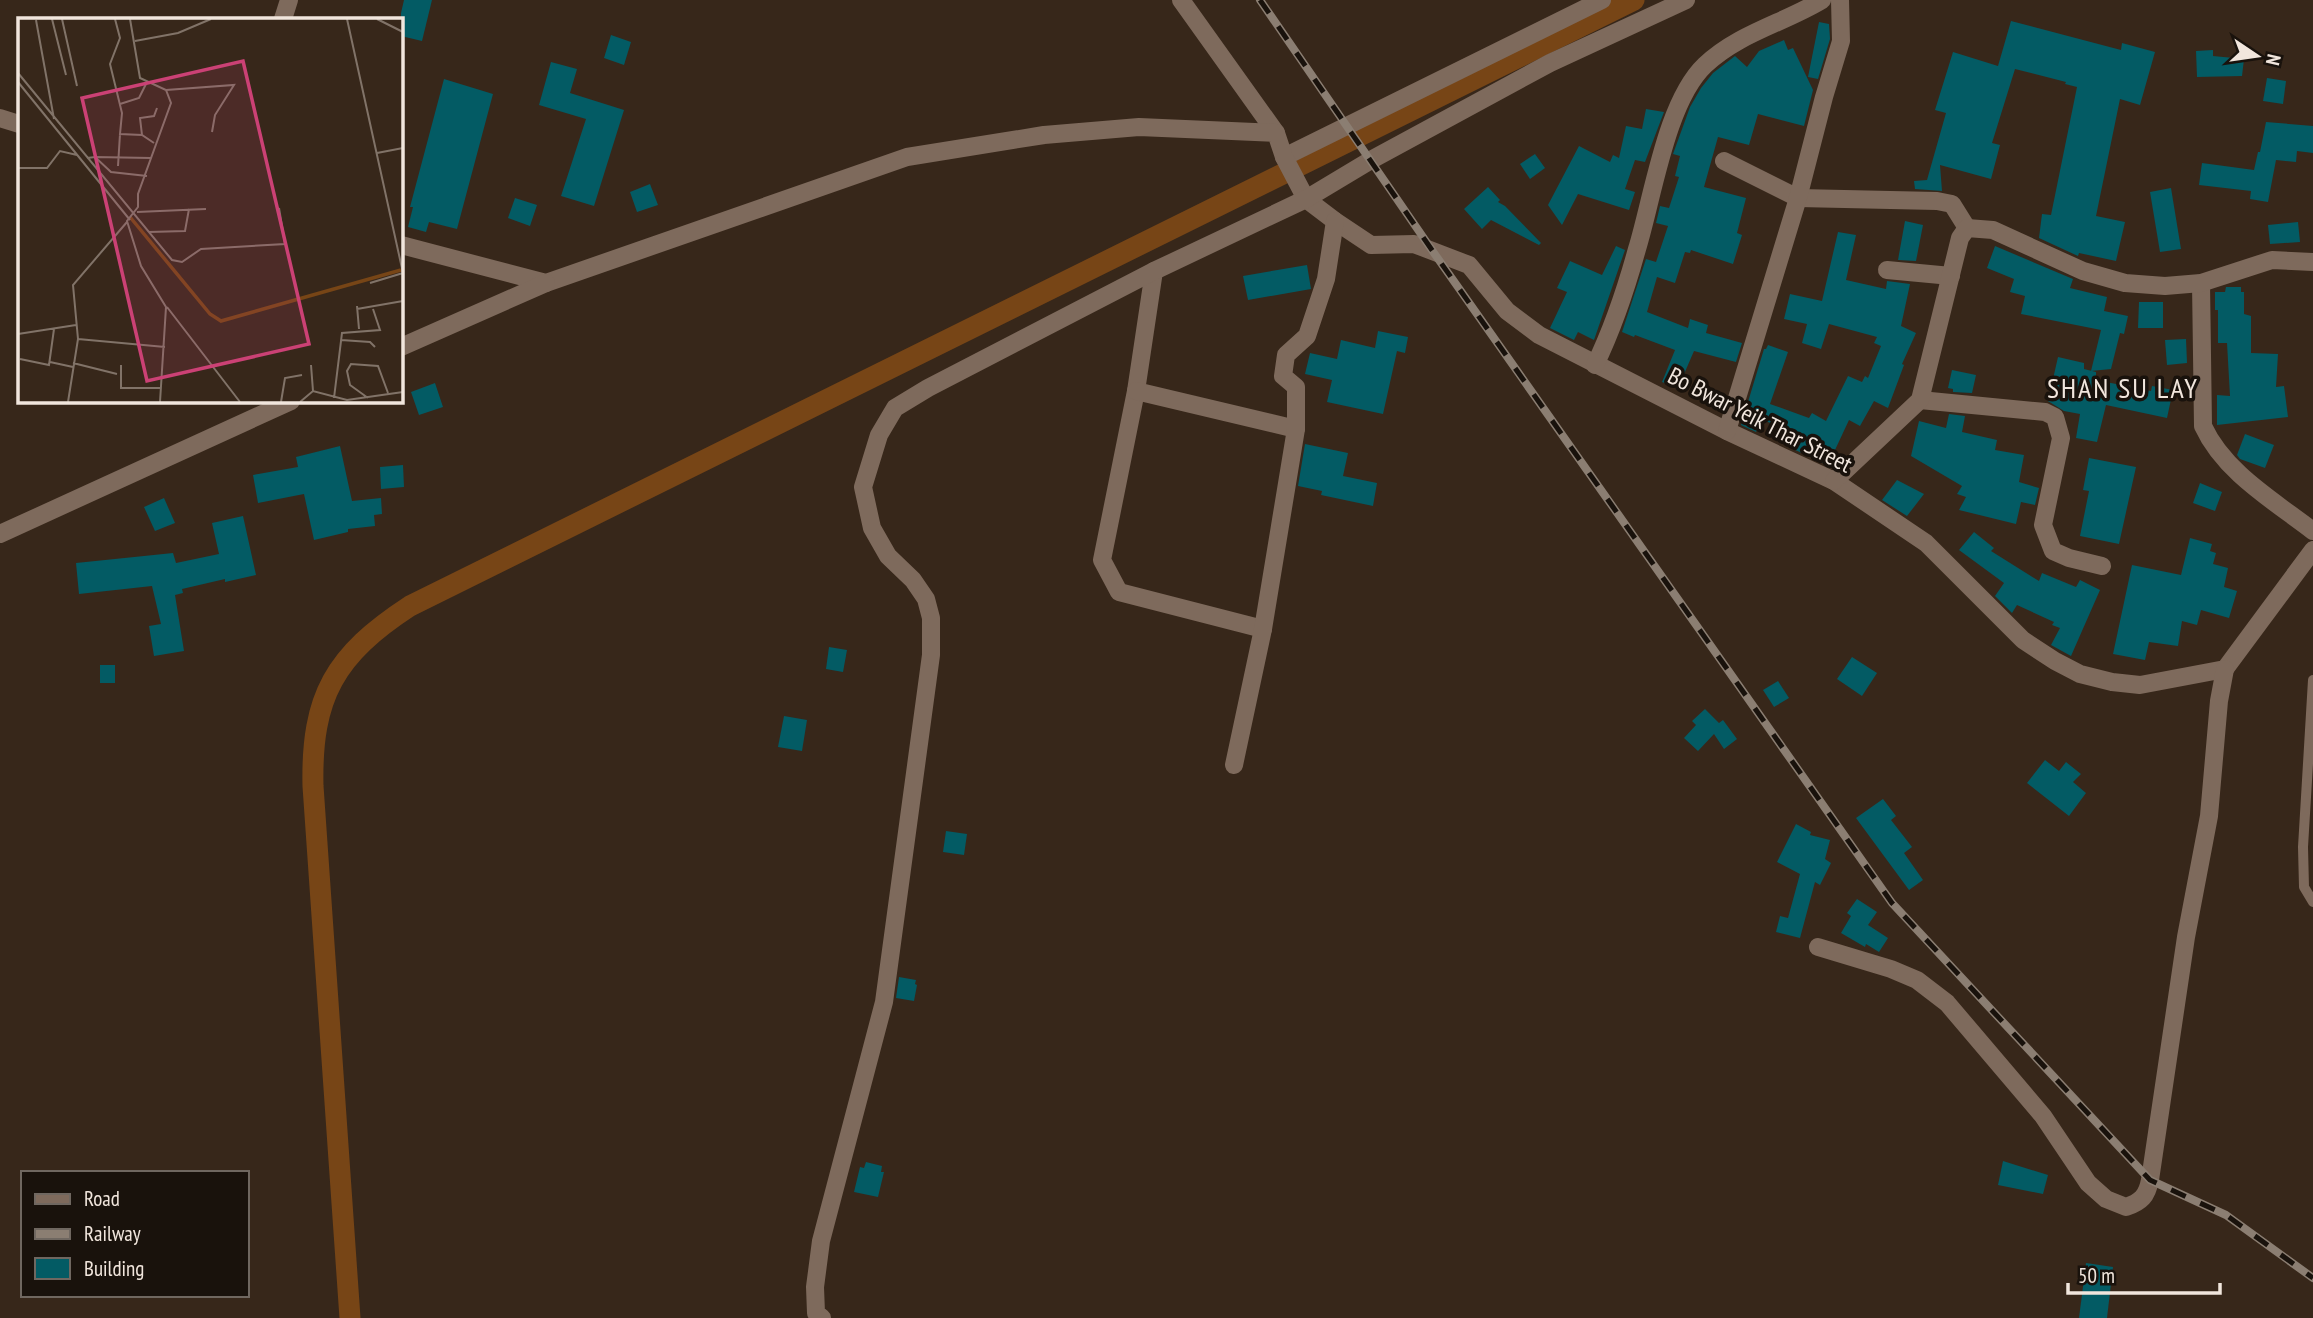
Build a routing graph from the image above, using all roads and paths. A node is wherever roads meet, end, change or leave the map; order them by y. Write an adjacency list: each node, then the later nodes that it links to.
1 (289, 0): 7 (street)
2 (1181, 0): 10 (street)
3 (1602, 0): 11 (street)
4 (1686, 0): 13 (street)
5 (1822, 0): 25 (street)
6 (1840, 0): 14 (street)
7 (283, 18)
8 (0, 118): 9 (street)
9 (18, 124)
10 (1276, 132): 11 (street); 22 (street)
11 (1284, 157): 13 (street)
12 (1724, 161): 14 (street)
13 (1302, 191): 15 (street, Bo Bwar Yeik Thar Street); 20 (street)
14 (1798, 198): 16 (street); 30 (street)
15 (1335, 221): 25 (street, Bo Bwar Yeik Thar Street); 29 (street)
16 (1967, 228): 21 (street); 23 (street)
17 (402, 245): 22 (street)
18 (2313, 262): 23 (street)
19 (1887, 270): 21 (street)
20 (1154, 271): 26 (street); 42 (street)
21 (1951, 276): 27 (street)
22 (546, 283): 24 (street)
23 (2201, 283): 32 (street)
24 (402, 347)
25 (1595, 365): 30 (street, Bo Bwar Yeik Thar Street)
26 (1136, 391): 29 (street); 36 (street)
27 (1920, 400): 31 (street); 35 (street)
28 (289, 402): 33 (street)
29 (1296, 429): 36 (street)
30 (1727, 431): 31 (street, Bo Bwar Yeik Thar Street)
31 (1833, 481): 37 (street, Bo Bwar Yeik Thar Street)
32 (2313, 531)
33 (0, 534)
34 (2313, 550): 37 (street)
35 (2102, 566)
36 (1263, 629): 39 (street)
37 (2225, 669): 41 (street)
38 (2313, 680): 40 (lane)
39 (1234, 765)
40 (2313, 902)
41 (1818, 947)
42 (822, 1318)

